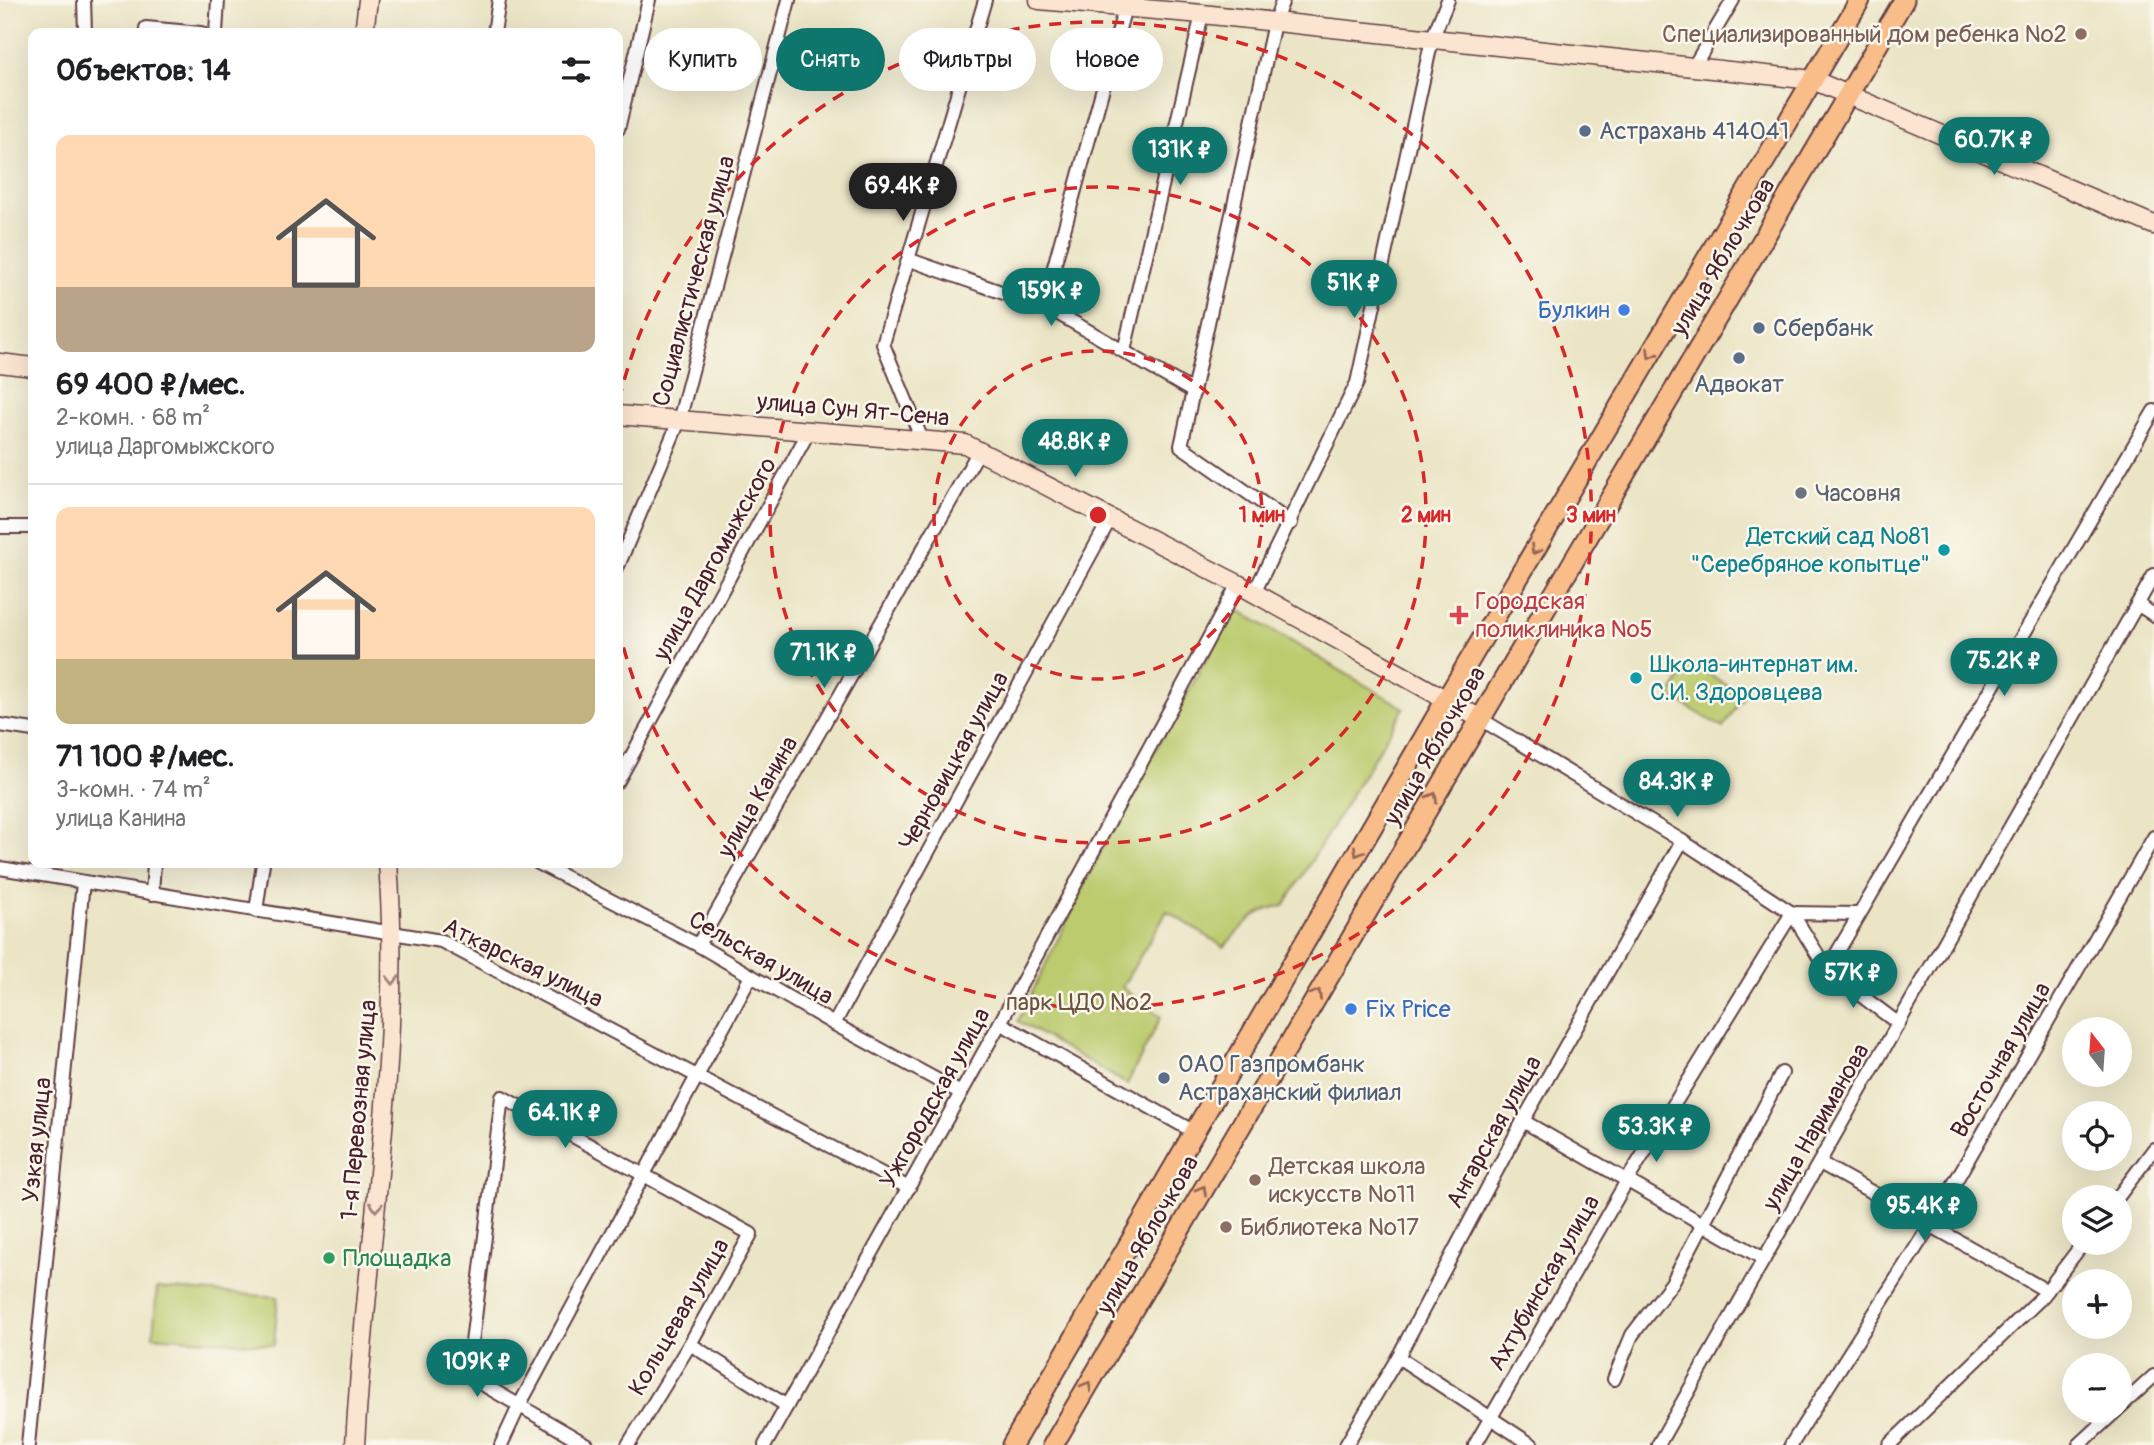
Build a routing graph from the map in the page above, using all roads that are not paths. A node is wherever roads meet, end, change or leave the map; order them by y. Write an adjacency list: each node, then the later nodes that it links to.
1 (85, 0): 17 (street)
2 (218, 0): 18 (street)
3 (368, 0): 19 (main road)
4 (499, 0): 20 (street)
5 (649, 0): 25 (street)
6 (789, 0): 35 (street, Социалистическая улица)
7 (985, 0): 27 (street)
8 (1039, 0): 14 (main road)
9 (1283, 0): 16 (street)
10 (1448, 0): 21 (street)
11 (1733, 0): 22 (street)
12 (1860, 0): 23 (main road, улица Яблочкова)
13 (1904, 0): 24 (main road, улица Яблочкова)
14 (1126, 3): 15 (main road); 28 (street)
15 (1202, 14): 16 (main road); 29 (street)
16 (1274, 23): 21 (main road); 32 (street)
17 (85, 28)
18 (216, 28)
19 (365, 28)
20 (495, 28)
21 (1432, 39): 22 (main road); 40 (street)
22 (1694, 66): 23 (main road)
23 (1813, 80): 24 (main road); 49 (main road, улица Яблочкова, one-way to 49)
24 (1849, 94): 26 (main road); 50 (main road, улица Яблочкова)
25 (623, 108)
26 (2154, 225)
27 (910, 260): 28 (street); 37 (street)
28 (1043, 307): 29 (street)
29 (1124, 351): 32 (street)
30 (0, 363): 31 (main road)
31 (28, 366)
32 (1194, 392): 40 (street)
33 (2154, 411): 67 (street)
34 (623, 415): 35 (main road, улица Сун Ят-Сена)
35 (679, 421): 36 (main road, улица Сун Ят-Сена); 43 (street, Социалистическая улица)
36 (809, 431): 37 (main road, улица Сун Ят-Сена); 53 (street, улица Даргомыжского)
37 (922, 440): 38 (main road, улица Сун Ят-Сена)
38 (979, 451): 39 (main road, улица Сун Ят-Сена); 69 (street, улица Канина)
39 (1110, 519): 45 (main road, улица Сун Ят-Сена); 73 (street, Черновицкая улица)
40 (1291, 523): 46 (street)
41 (0, 527): 42 (street)
42 (28, 527)
43 (623, 554)
44 (2154, 575): 47 (street, улица Нариманова)
45 (1238, 584): 46 (main road, улица Сун Ят-Сена); 72 (street, Ужгородская улица)
46 (1254, 593): 49 (main road, улица Сун Ят-Сена)
47 (2137, 604): 48 (street); 74 (street, улица Нариманова)
48 (2154, 615)
49 (1446, 700): 50 (main road, улица Сун Ят-Сена); 79 (main road, улица Яблочкова, one-way to 79)
50 (1479, 718): 55 (street); 108 (main road, улица Яблочкова, one-way to 50)
51 (0, 725): 52 (street)
52 (28, 729)
53 (623, 772)
54 (2154, 836): 87 (street, Восточная улица)
55 (1682, 841): 66 (street); 78 (street, Ангарская улица)
56 (0, 868): 63 (street, Аткарская улица)
57 (154, 868): 64 (street)
58 (262, 868): 65 (street)
59 (388, 868): 68 (main road, 1-я Перевозная улица)
60 (549, 868): 62 (street, Сельская улица)
61 (570, 868): 62 (street)
62 (566, 876): 69 (street, Сельская улица)
63 (83, 882): 64 (street, Аткарская улица); 101 (street, Узкая улица)
64 (152, 894): 65 (street, Аткарская улица)
65 (256, 911): 68 (street, Аткарская улица)
66 (1792, 913): 67 (street); 70 (street); 83 (street, Ахтубинская улица)
67 (1859, 914): 70 (street)
68 (393, 933): 76 (street, Аткарская улица); 102 (main road, 1-я Перевозная улица, one-way to 102)
69 (698, 945): 71 (street, Сельская улица)
70 (1827, 970): 74 (street)
71 (751, 976): 73 (street, Сельская улица); 76 (street)
72 (1000, 1023): 77 (street, Ужгородская улица); 79 (street)
73 (834, 1024): 77 (street, Сельская улица)
74 (1899, 1024): 81 (street, улица Нариманова)
75 (1782, 1073): 86 (street)
76 (697, 1076): 82 (street); 85 (street, Аткарская улица)
77 (961, 1093): 85 (street, Ужгородская улица)
78 (1523, 1121): 83 (street); 92 (street, Ангарская улица)
79 (1196, 1133): 107 (main road, улица Яблочкова)
80 (2154, 1150): 84 (street)
81 (1820, 1163): 87 (street); 89 (street, улица Нариманова)
82 (643, 1175): 91 (street, Кольцевая улица); 96 (street); 96 (street, Кольцевая улица)
83 (1628, 1179): 86 (street); 98 (street, Ахтубинская улица)
84 (2127, 1185)
85 (909, 1188): 97 (street, Ужгородская улица)
86 (1703, 1223): 89 (street); 94 (street)
87 (1929, 1227): 90 (street); 113 (street, Восточная улица)
88 (2074, 1255): 90 (street)
89 (1764, 1259): 112 (street, улица Нариманова)
90 (2047, 1291): 100 (street)
91 (690, 1344): 97 (street); 105 (street, Кольцевая улица)
92 (1398, 1357): 98 (street); 109 (street, Ангарская улица)
93 (2154, 1376): 95 (street)
94 (1614, 1379)
95 (2132, 1396)
96 (520, 1404): 103 (street); 104 (street, Кольцевая улица)
97 (787, 1406): 106 (street, Ужгородская улица)
98 (1491, 1417): 110 (street, Ахтубинская улица); 111 (street)
99 (2103, 1423): 116 (street)
100 (1900, 1434): 114 (street); 115 (street)
101 (28, 1445)
102 (355, 1445)
103 (501, 1445)
104 (587, 1445)
105 (628, 1445)
106 (765, 1445)
107 (1013, 1445)
108 (1053, 1445)
109 (1346, 1445)
110 (1475, 1445)
111 (1532, 1445)
112 (1658, 1445)
113 (1791, 1445)
114 (1889, 1445)
115 (1909, 1445)
116 (2079, 1445)

